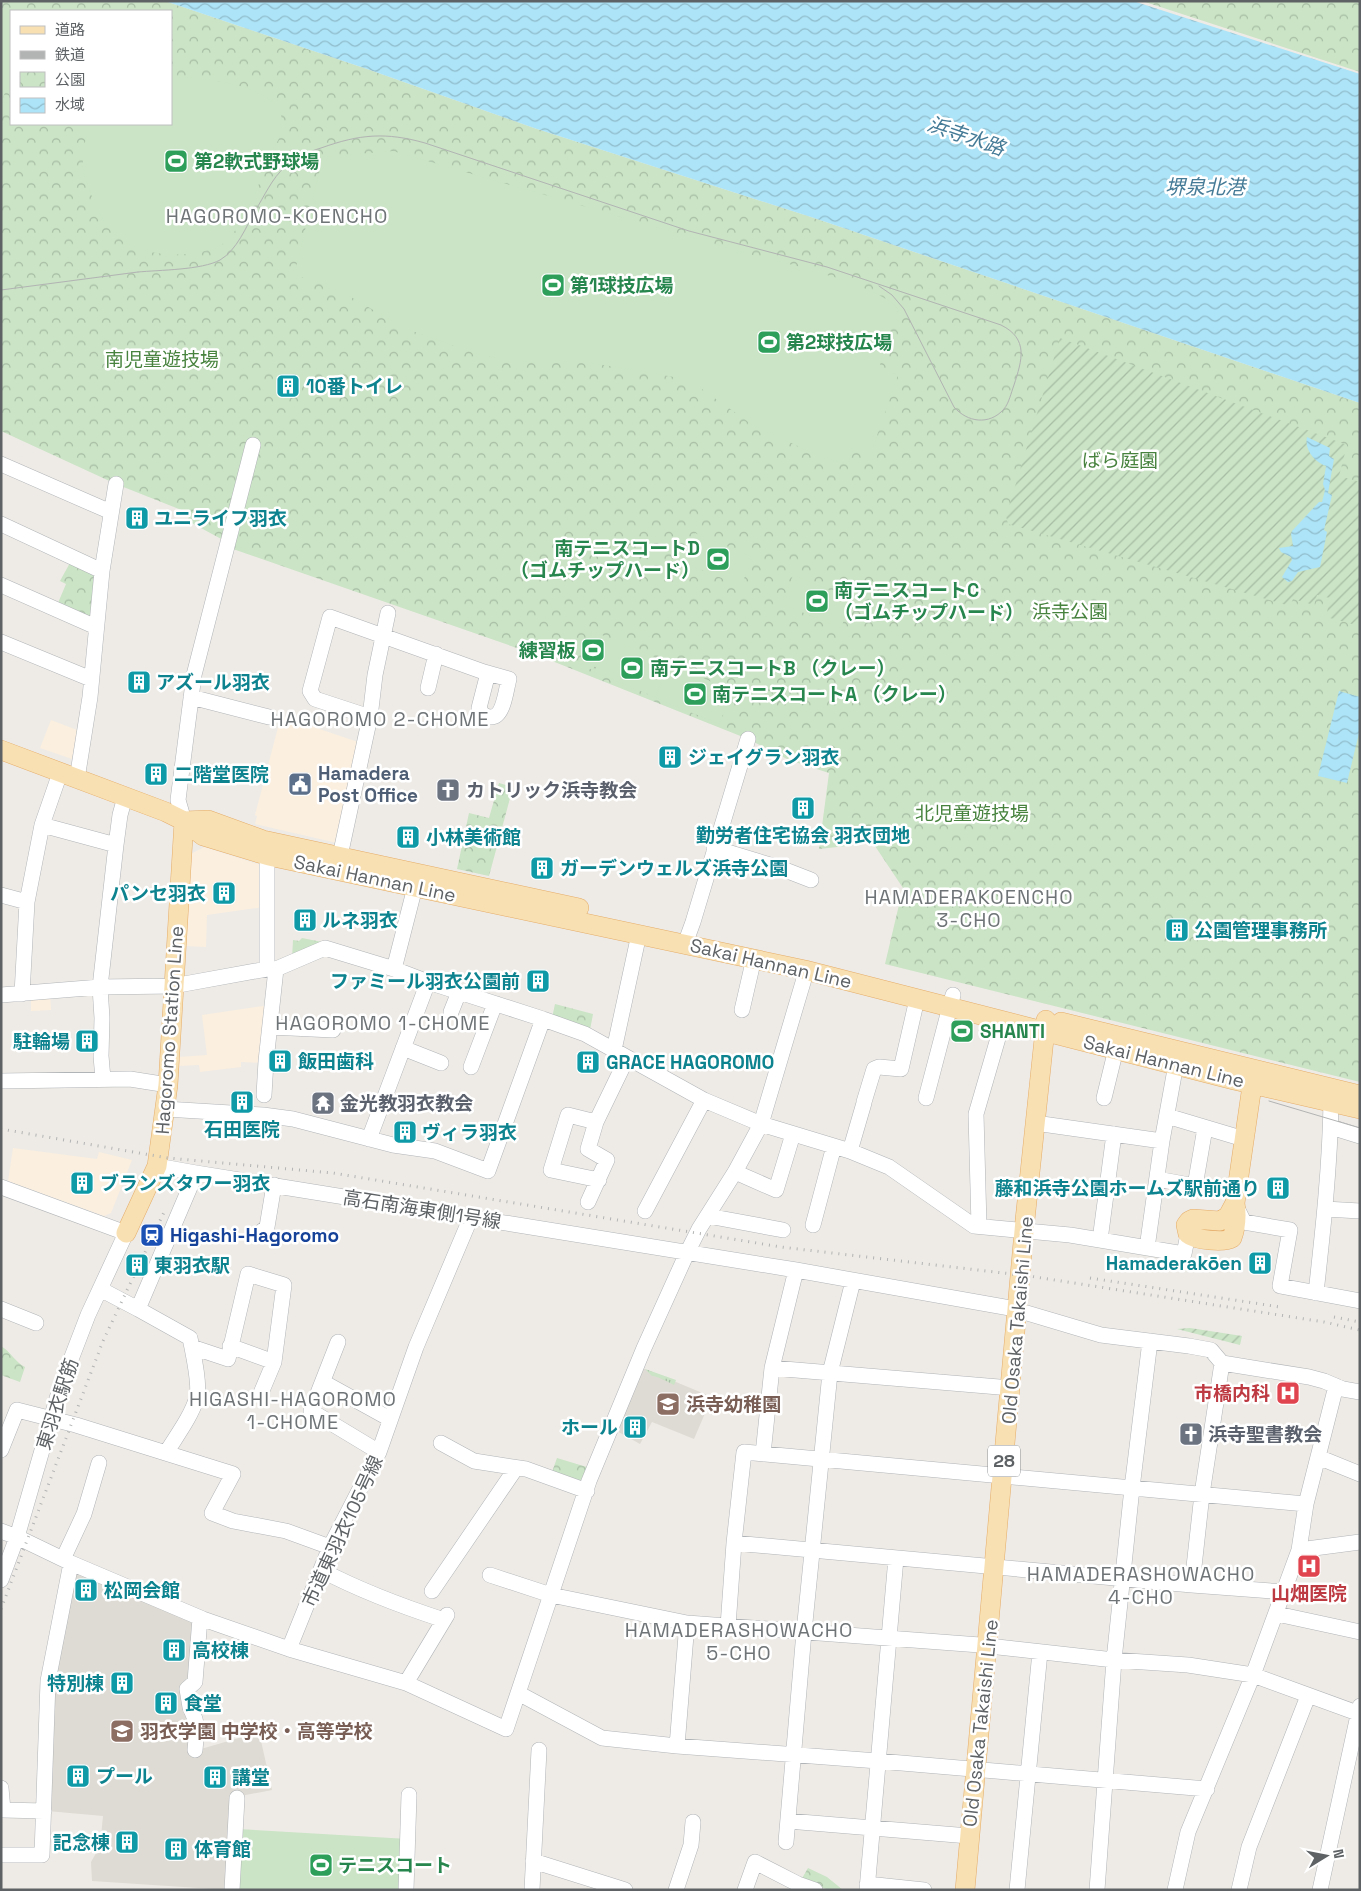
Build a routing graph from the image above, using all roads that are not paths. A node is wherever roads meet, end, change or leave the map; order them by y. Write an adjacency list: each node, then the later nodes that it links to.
1 (253, 445): 16 (street)
2 (1, 464): 4 (street)
3 (116, 484): 4 (street)
4 (111, 512): 6 (street)
5 (1, 524): 6 (street)
6 (102, 571): 9 (street)
7 (1, 585): 9 (street)
8 (388, 613): 10 (street)
9 (96, 627): 14 (street)
10 (383, 635): 12 (street); 18 (street); 18 (street)
11 (1, 642): 14 (street)
12 (436, 654): 13 (street); 15 (street)
13 (488, 673)
14 (92, 679): 21 (street)
15 (428, 688)
16 (191, 697): 17 (street); 23 (street)
17 (269, 717)
18 (370, 717): 28 (street)
19 (748, 739): 26 (street)
20 (1, 750): 21 (main road, Sakai Hannan Line)
21 (69, 776): 22 (main road, Sakai Hannan Line); 24 (street)
22 (125, 797): 23 (main road, Sakai Hannan Line); 25 (street)
23 (184, 821): 27 (main road, Sakai Hannan Line); 28 (main road, Sakai Hannan Line); 40 (main road, Hagoromo Station Line)
24 (42, 825): 25 (street); 32 (street)
25 (116, 845): 41 (street)
26 (714, 848): 29 (street); 34 (street)
27 (270, 854): 30 (main road, Sakai Hannan Line); 36 (street)
28 (340, 856): 34 (main road, Sakai Hannan Line)
29 (811, 880)
30 (416, 887): 33 (main road, Sakai Hannan Line); 37 (street)
31 (1, 895): 32 (street)
32 (27, 902): 43 (street)
33 (639, 934): 34 (main road, Sakai Hannan Line); 57 (street)
34 (686, 938): 35 (main road, Sakai Hannan Line); 46 (main road, Sakai Hannan Line)
35 (754, 958): 38 (main road, Sakai Hannan Line); 48 (street)
36 (272, 969): 37 (street); 40 (street); 53 (street)
37 (394, 969): 39 (street)
38 (805, 970): 45 (main road, Sakai Hannan Line); 77 (street)
39 (428, 982): 42 (street); 55 (street)
40 (173, 986): 41 (street); 65 (main road, Hagoromo Station Line)
41 (100, 987): 43 (street); 63 (street)
42 (459, 992): 47 (street); 49 (street)
43 (22, 994): 44 (street)
44 (1, 995)
45 (917, 999): 46 (main road, Sakai Hannan Line); 87 (street)
46 (952, 1001): 51 (main road, Sakai Hannan Line); 52 (main road, Sakai Hannan Line); 68 (street)
47 (497, 1004): 50 (street); 58 (street)
48 (742, 1010)
49 (452, 1012)
50 (544, 1019): 57 (street); 83 (street)
51 (1003, 1021): 52 (main road, Sakai Hannan Line); 103 (street)
52 (1044, 1025): 56 (main road, Sakai Hannan Line); 62 (main road, Sakai Hannan Line); 76 (main road, Old Osaka Takaishi Line / 28)
53 (270, 1027): 54 (street); 66 (street)
54 (333, 1030)
55 (403, 1048): 60 (street); 83 (street)
56 (1116, 1049): 61 (main road, Sakai Hannan Line); 69 (street)
57 (614, 1050): 59 (street)
58 (477, 1058)
59 (627, 1058): 70 (street); 75 (street)
60 (441, 1063)
61 (1176, 1064): 62 (main road, Sakai Hannan Line); 74 (street)
62 (1253, 1077): 67 (main road, Sakai Hannan Line); 71 (main road, Sakai Hannan Line); 84 (main road)
63 (103, 1079): 64 (street); 65 (street)
64 (1, 1082)
65 (168, 1085): 72 (main road, Hagoromo Station Line)
66 (264, 1095)
67 (1360, 1095)
68 (926, 1098)
69 (1104, 1098)
70 (704, 1100): 77 (street); 98 (street)
71 (1331, 1102): 73 (main road, Sakai Hannan Line); 78 (street)
72 (165, 1109): 83 (street); 88 (main road, Hagoromo Station Line)
73 (1360, 1109)
74 (1166, 1116): 79 (street); 85 (street)
75 (596, 1122): 92 (street); 92 (street)
76 (1036, 1123): 81 (street); 105 (main road, Old Osaka Takaishi Line / 28)
77 (760, 1124): 80 (street); 89 (street)
78 (1331, 1127): 82 (street); 97 (street)
79 (1205, 1128): 84 (street); 91 (street)
80 (792, 1134): 86 (street); 89 (street)
81 (1114, 1134): 85 (street); 109 (street)
82 (1360, 1136)
83 (369, 1138)
84 (1244, 1139): 96 (main road)
85 (1162, 1141): 91 (street)
86 (834, 1146): 87 (street); 102 (street)
87 (850, 1152): 103 (street)
88 (158, 1166): 90 (street, 高石南海東側1号線); 107 (main road, Hagoromo Station Line)
89 (735, 1172): 100 (street)
90 (196, 1173): 93 (street, 高石南海東側1号線); 118 (street)
91 (1157, 1179): 110 (street)
92 (599, 1180): 95 (street)
93 (274, 1185): 101 (street, 高石南海東側1号線); 106 (street)
94 (1, 1186): 107 (street)
95 (588, 1202)
96 (1235, 1203): 108 (main road); 115 (street)
97 (1325, 1208): 99 (street); 115 (street)
98 (645, 1211)
99 (1360, 1211)
100 (708, 1216): 104 (street); 111 (street)
101 (471, 1217): 111 (street, 高石南海東側1号線); 134 (street, 市道東羽衣105号線)
102 (813, 1225)
103 (979, 1226): 105 (street)
104 (784, 1230)
105 (1025, 1231): 109 (street); 119 (main road, Old Osaka Takaishi Line / 28)
106 (261, 1232)
107 (126, 1233): 114 (street, 東羽衣駅筋)
108 (1188, 1234): 110 (street)
109 (1100, 1240): 110 (street)
110 (1147, 1248)
111 (687, 1253): 112 (street, 高石南海東側1号線); 148 (street)
112 (796, 1270): 113 (street, 高石南海東側1号線); 127 (street)
113 (853, 1281): 119 (street, 高石南海東側1号線); 128 (street)
114 (100, 1289): 118 (street); 135 (street, 東羽衣駅筋)
115 (1316, 1293): 116 (street)
116 (1360, 1301)
117 (1, 1309): 120 (street)
118 (138, 1309): 124 (street)
119 (1017, 1310): 121 (street, 高石南海東側1号線); 131 (main road, Old Osaka Takaishi Line / 28)
120 (36, 1323)
121 (1150, 1341): 126 (street, 高石南海東側1号線); 147 (street)
122 (338, 1342): 129 (street)
123 (230, 1346): 124 (street); 125 (street); 125 (street)
124 (192, 1347): 139 (street)
125 (274, 1362): 133 (street)
126 (1222, 1363): 130 (street); 149 (street)
127 (772, 1368): 128 (street); 140 (street)
128 (830, 1373): 131 (street); 142 (street)
129 (323, 1382): 134 (street); 138 (street)
130 (1336, 1386): 132 (street); 141 (street)
131 (1011, 1388): 146 (main road, Old Osaka Takaishi Line / 28)
132 (1360, 1392)
133 (261, 1393)
134 (390, 1418): 138 (street, 市道東羽衣105号線)
135 (50, 1419): 137 (street); 139 (street); 152 (street, 東羽衣駅筋)
136 (441, 1443): 144 (street)
137 (1, 1450)
138 (379, 1452): 155 (street, 市道東羽衣105号線)
139 (166, 1453): 155 (street)
140 (763, 1454): 142 (street); 154 (street)
141 (1318, 1457): 145 (street); 150 (street)
142 (821, 1459): 146 (street); 157 (street)
143 (100, 1463): 159 (street)
144 (516, 1468): 148 (street); 166 (street)
145 (1360, 1474)
146 (1002, 1476): 147 (street); 160 (main road, Old Osaka Takaishi Line / 28)
147 (1132, 1488): 149 (street); 163 (street)
148 (587, 1491): 168 (street)
149 (1202, 1494): 150 (street); 165 (street)
150 (1306, 1504): 156 (street)
151 (1, 1531): 152 (street)
152 (17, 1537): 159 (street); 164 (street, 東羽衣駅筋)
153 (1360, 1542): 156 (street)
154 (734, 1543): 157 (street); 172 (street)
155 (330, 1547): 161 (street, 市道東羽衣105号線)
156 (1298, 1550): 167 (street)
157 (813, 1551): 158 (street); 173 (street)
158 (896, 1558): 160 (street); 175 (street)
159 (67, 1561): 170 (street); 197 (street)
160 (995, 1567): 163 (street); 176 (main road, Old Osaka Takaishi Line / 28)
161 (321, 1570): 177 (street, 市道東羽衣105号線); 181 (street)
162 (490, 1575): 168 (street)
163 (1122, 1578): 165 (street); 179 (street)
164 (1, 1580)
165 (1192, 1585): 167 (street)
166 (432, 1591)
167 (1284, 1592): 169 (street)
168 (550, 1595): 171 (street); 182 (street)
169 (1277, 1614): 174 (street); 180 (street)
170 (200, 1618): 177 (street); 186 (street)
171 (688, 1623): 172 (street); 185 (street)
172 (728, 1626): 173 (street)
173 (804, 1632): 175 (street); 188 (street)
174 (1360, 1632)
175 (888, 1639): 176 (street); 189 (street)
176 (988, 1646): 178 (street); 190 (main road, Old Osaka Takaishi Line / 28)
177 (289, 1649): 181 (street)
178 (1040, 1652): 179 (street); 191 (street)
179 (1114, 1660): 180 (street); 192 (street)
180 (1253, 1675): 183 (street); 194 (street)
181 (406, 1683): 182 (street)
182 (518, 1693): 185 (street)
183 (1308, 1696): 184 (street); 218 (street)
184 (1359, 1712): 219 (street)
185 (677, 1746): 188 (street)
186 (195, 1750)
187 (539, 1750): 204 (street)
188 (794, 1755): 189 (street); 198 (street)
189 (878, 1760): 190 (street); 200 (street)
190 (975, 1769): 191 (street); 201 (main road, Old Osaka Takaishi Line / 28)
191 (1028, 1774): 192 (street); 215 (street)
192 (1105, 1781): 194 (street); 216 (street)
193 (1, 1788): 197 (street)
194 (1207, 1789): 217 (street)
195 (409, 1795): 207 (street)
196 (238, 1798): 206 (street)
197 (44, 1811): 203 (street)
198 (788, 1821): 200 (street); 202 (street)
199 (693, 1822): 210 (street)
200 (872, 1828): 201 (street); 205 (street)
201 (969, 1836): 214 (main road, Old Osaka Takaishi Line / 28)
202 (786, 1842)
203 (1, 1855)
204 (533, 1862): 208 (street); 209 (street)
205 (867, 1887): 213 (street)
206 (232, 1890)
207 (406, 1890)
208 (532, 1890)
209 (625, 1890)
210 (676, 1890)
211 (745, 1890): 212 (street)
212 (815, 1890)
213 (924, 1890)
214 (965, 1890)
215 (1017, 1890)
216 (1096, 1890)
217 (1175, 1890)
218 (1238, 1890)
219 (1320, 1890)

